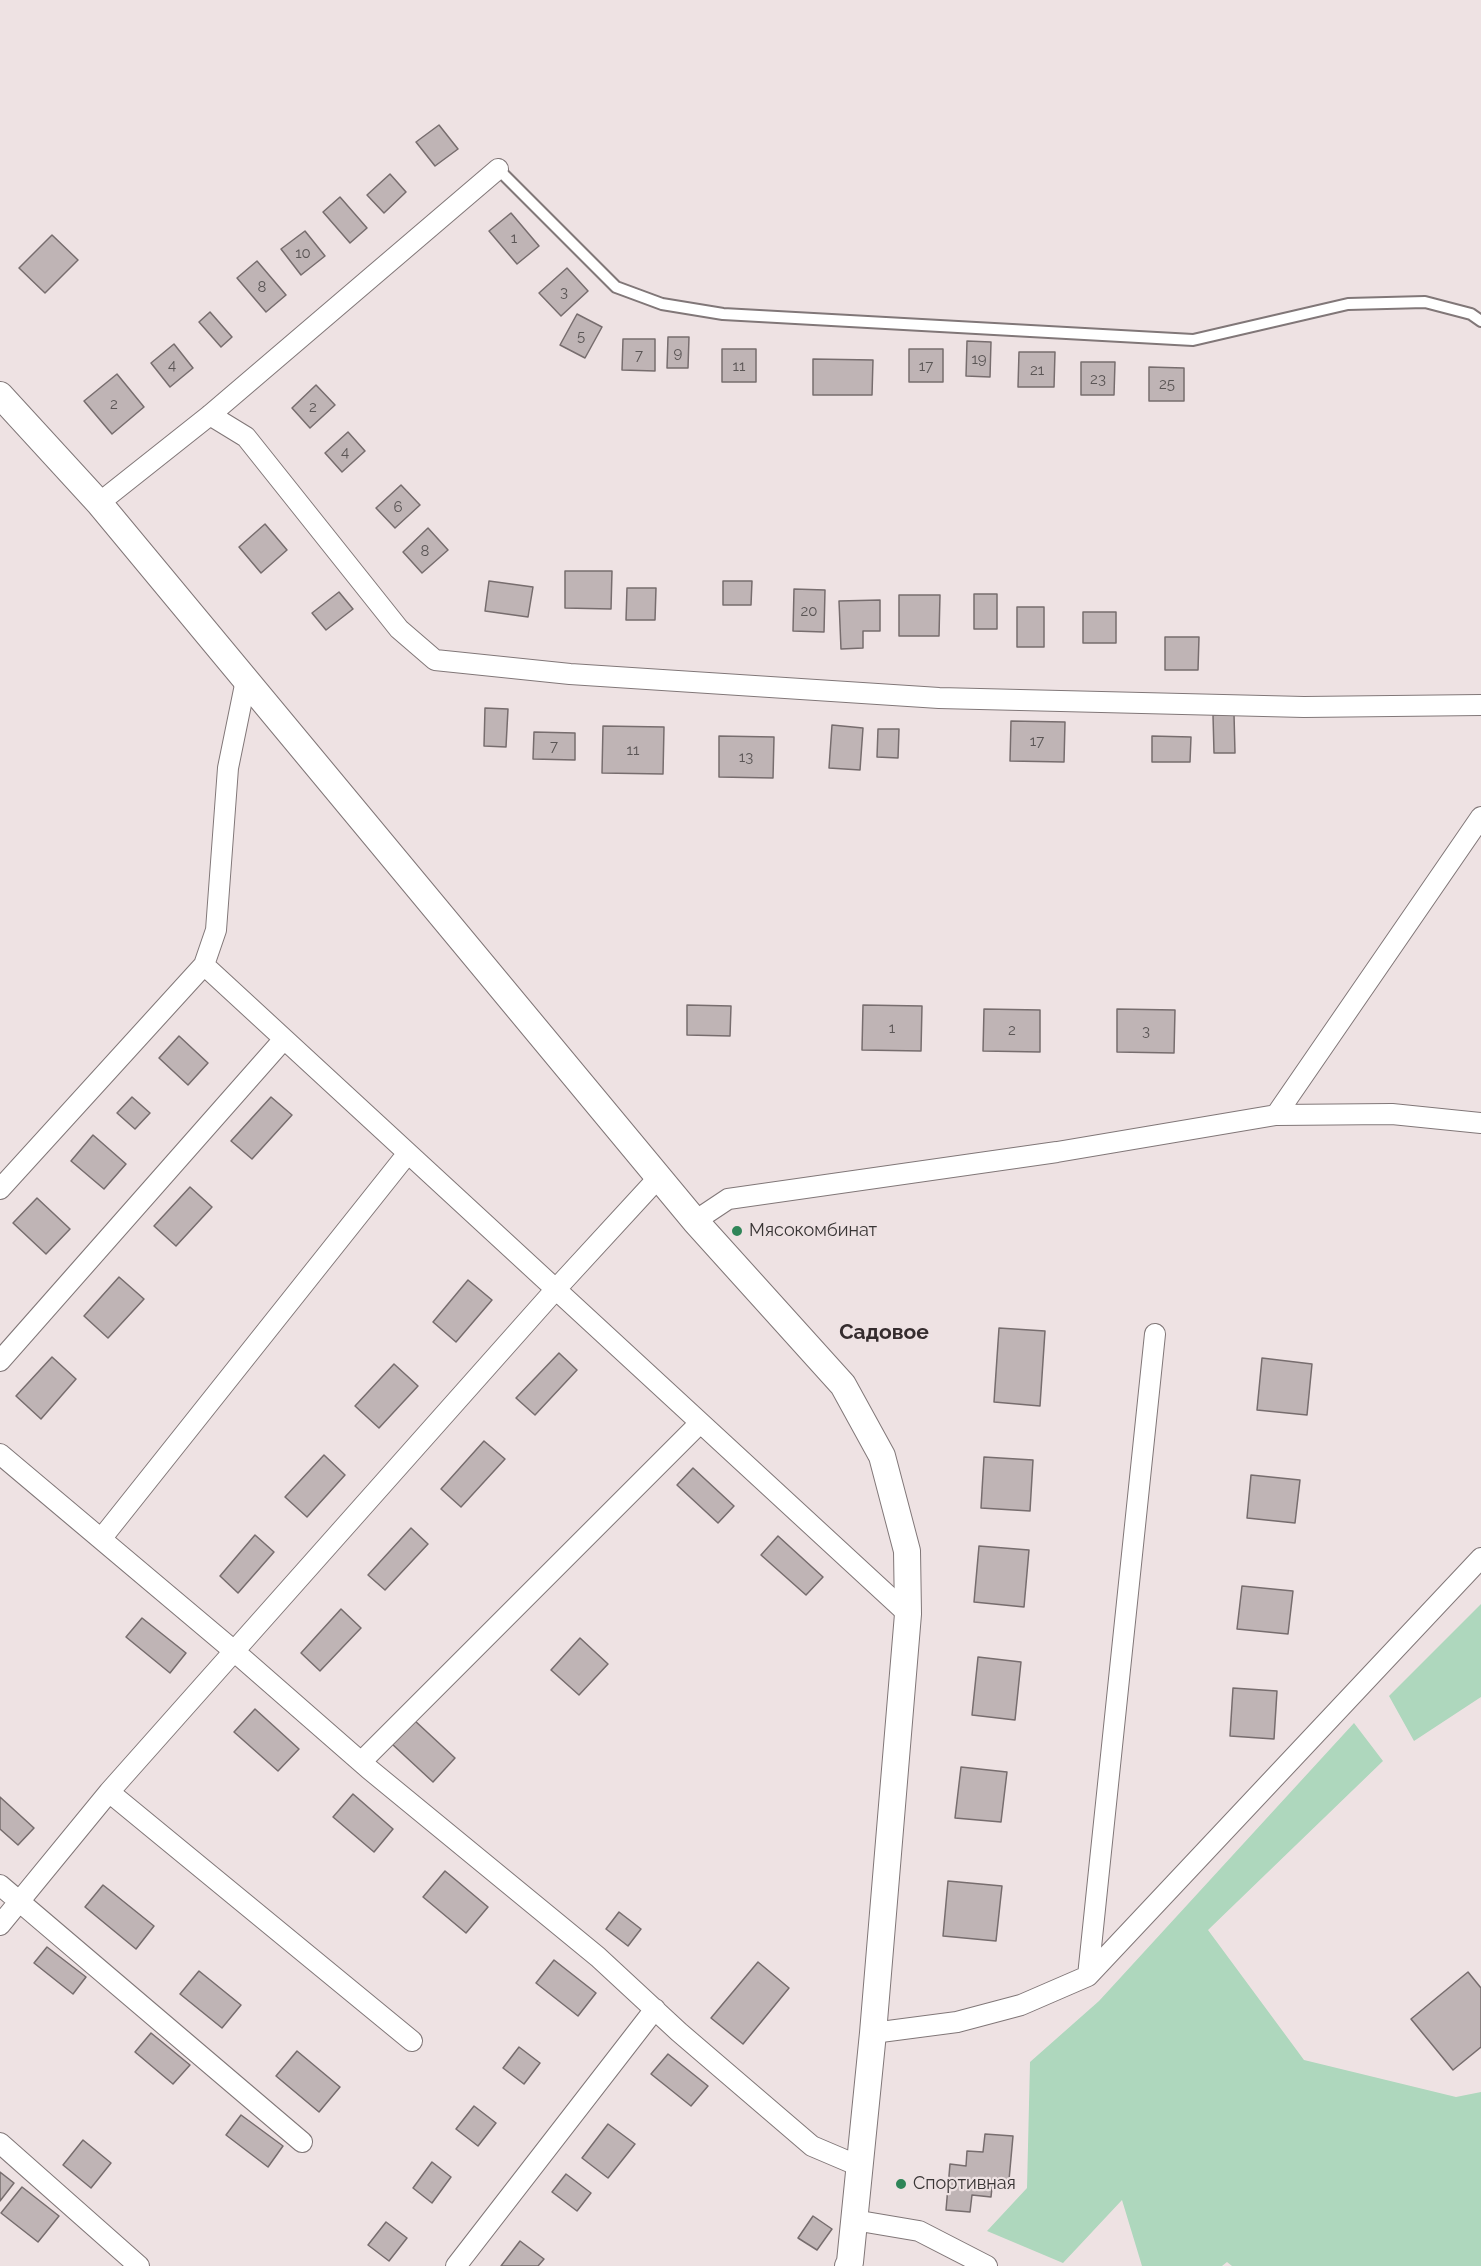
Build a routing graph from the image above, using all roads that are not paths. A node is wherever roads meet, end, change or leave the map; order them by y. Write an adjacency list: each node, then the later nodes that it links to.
1 (498, 169): 2 (lane); 4 (street)
2 (1481, 321)
3 (0, 395): 5 (street)
4 (210, 414): 5 (street); 7 (street)
5 (99, 503): 6 (street)
6 (246, 680): 9 (street); 14 (street)
7 (1481, 705)
8 (1481, 817): 11 (street)
9 (204, 965): 10 (street); 15 (street)
10 (284, 1039): 13 (street); 19 (street)
11 (1276, 1115): 12 (street); 16 (street)
12 (1481, 1123)
13 (408, 1153): 17 (street); 22 (street)
14 (659, 1178): 16 (street); 17 (street)
15 (0, 1190)
16 (695, 1221): 24 (street)
17 (556, 1289): 20 (street); 25 (street)
18 (1155, 1334): 31 (street)
19 (0, 1361)
20 (700, 1423): 24 (street); 26 (street)
21 (0, 1454): 22 (street)
22 (101, 1539): 25 (street)
23 (1481, 1558): 31 (street)
24 (908, 1614): 33 (street)
25 (234, 1651): 26 (street); 27 (street)
26 (361, 1762): 32 (street)
27 (109, 1792): 29 (street); 34 (street)
28 (0, 1885): 29 (street)
29 (17, 1902): 30 (street); 35 (street)
30 (0, 1925)
31 (1088, 1976): 33 (street)
32 (655, 2009): 37 (street); 40 (street)
33 (873, 2033): 37 (street)
34 (411, 2041)
35 (302, 2142)
36 (0, 2143): 39 (street)
37 (859, 2166): 38 (street)
38 (854, 2220): 41 (street); 42 (street)
39 (139, 2266)
40 (456, 2266)
41 (848, 2266)
42 (987, 2266)

